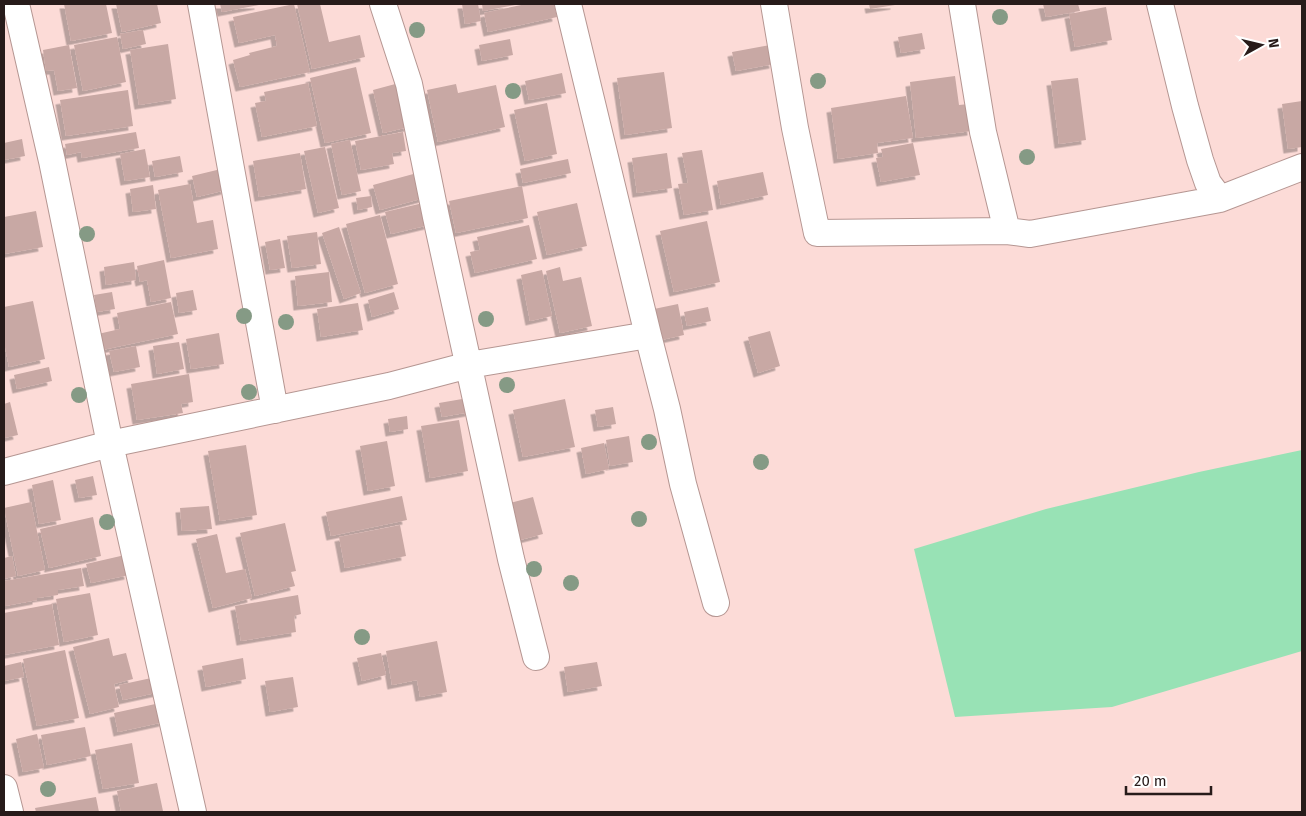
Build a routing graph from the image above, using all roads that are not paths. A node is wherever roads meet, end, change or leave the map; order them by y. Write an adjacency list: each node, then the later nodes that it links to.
1 (16, 4): 14 (street)
2 (201, 4): 13 (street)
3 (383, 4): 12 (street)
4 (568, 4): 11 (street)
5 (774, 4): 10 (street)
6 (962, 4): 10 (street)
7 (1160, 4): 9 (street)
8 (1302, 166): 9 (street)
9 (1220, 199): 10 (street)
10 (1007, 231)
11 (648, 335): 12 (street); 16 (street)
12 (468, 365): 13 (street); 17 (street)
13 (275, 410): 14 (street)
14 (110, 444): 15 (street); 20 (street)
15 (4, 472)
16 (716, 604)
17 (536, 657)
18 (4, 788): 19 (street)
19 (10, 812)
20 (193, 812)

